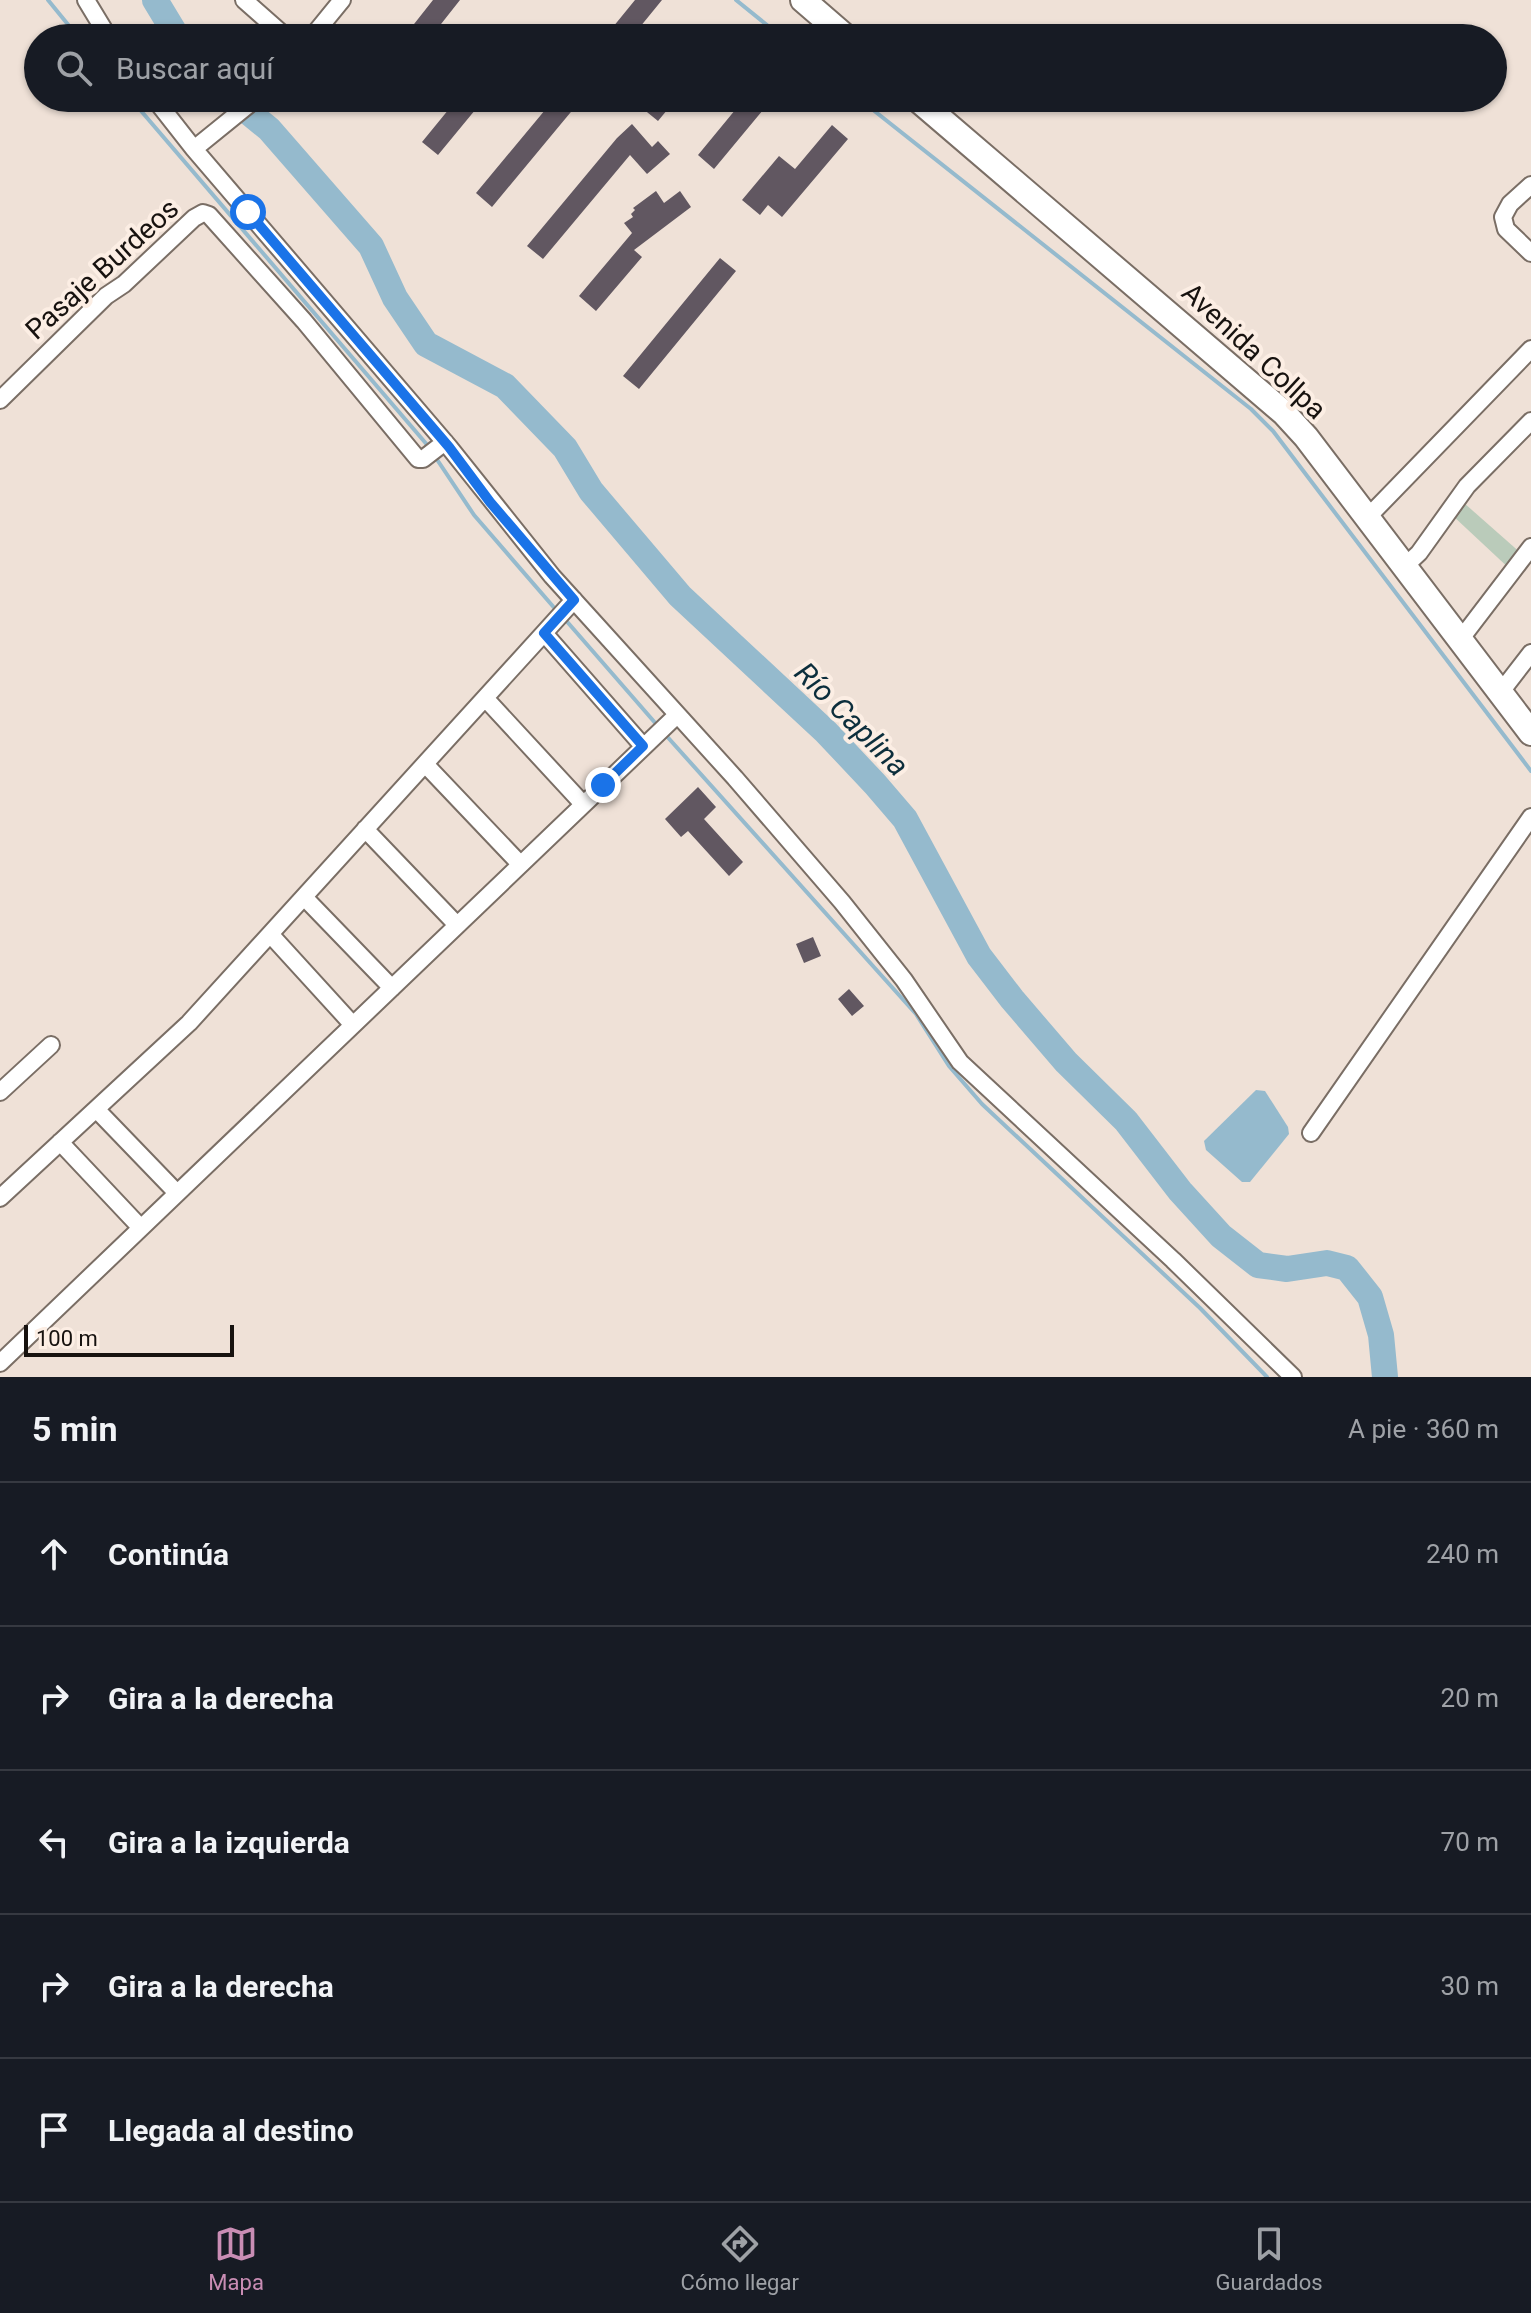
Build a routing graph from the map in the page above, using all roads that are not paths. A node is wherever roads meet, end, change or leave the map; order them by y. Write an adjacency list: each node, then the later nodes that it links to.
1 (86, 0): 5 (street)
2 (244, 0): 6 (street)
3 (342, 0): 7 (street)
4 (803, 0): 8 (main road)
5 (101, 24)
6 (271, 24)
7 (322, 24)
8 (831, 24)
9 (165, 112): 12 (street)
10 (239, 112): 12 (street)
11 (932, 112): 19 (main road, Avenida Collpa)
12 (194, 149): 18 (street)
13 (1531, 185): 14 (street)
14 (1531, 253)
15 (1531, 349): 19 (street)
16 (0, 400): 18 (street, Pasaje Burdeos)
17 (1531, 421): 21 (street)
18 (436, 449): 22 (street)
19 (1367, 518): 21 (main road, Avenida Collpa)
20 (1531, 547): 24 (street)
21 (1403, 568): 24 (main road, Avenida Collpa)
22 (565, 610): 23 (street); 28 (street)
23 (544, 633): 27 (street); 30 (street)
24 (1460, 640): 26 (main road, Avenida Collpa)
25 (1531, 653): 26 (street)
26 (1500, 693): 29 (main road, Avenida Collpa)
27 (485, 698): 31 (street); 32 (street)
28 (666, 724): 30 (street); 50 (street)
29 (1531, 733)
30 (643, 746): 32 (street)
31 (425, 764): 34 (street); 35 (street)
32 (583, 804): 35 (street)
33 (1531, 817): 44 (street)
34 (365, 829): 36 (street); 37 (street)
35 (520, 864): 37 (street)
36 (304, 897): 38 (street); 39 (street)
37 (457, 925): 39 (street)
38 (270, 934): 40 (street); 43 (street)
39 (392, 988): 40 (street)
40 (353, 1025): 46 (street)
41 (51, 1045): 42 (street)
42 (0, 1092)
43 (96, 1109): 45 (street); 46 (street)
44 (1311, 1133)
45 (60, 1142): 47 (street); 48 (street)
46 (177, 1193): 48 (street)
47 (0, 1198)
48 (141, 1228): 49 (street)
49 (0, 1363)
50 (1293, 1377)

